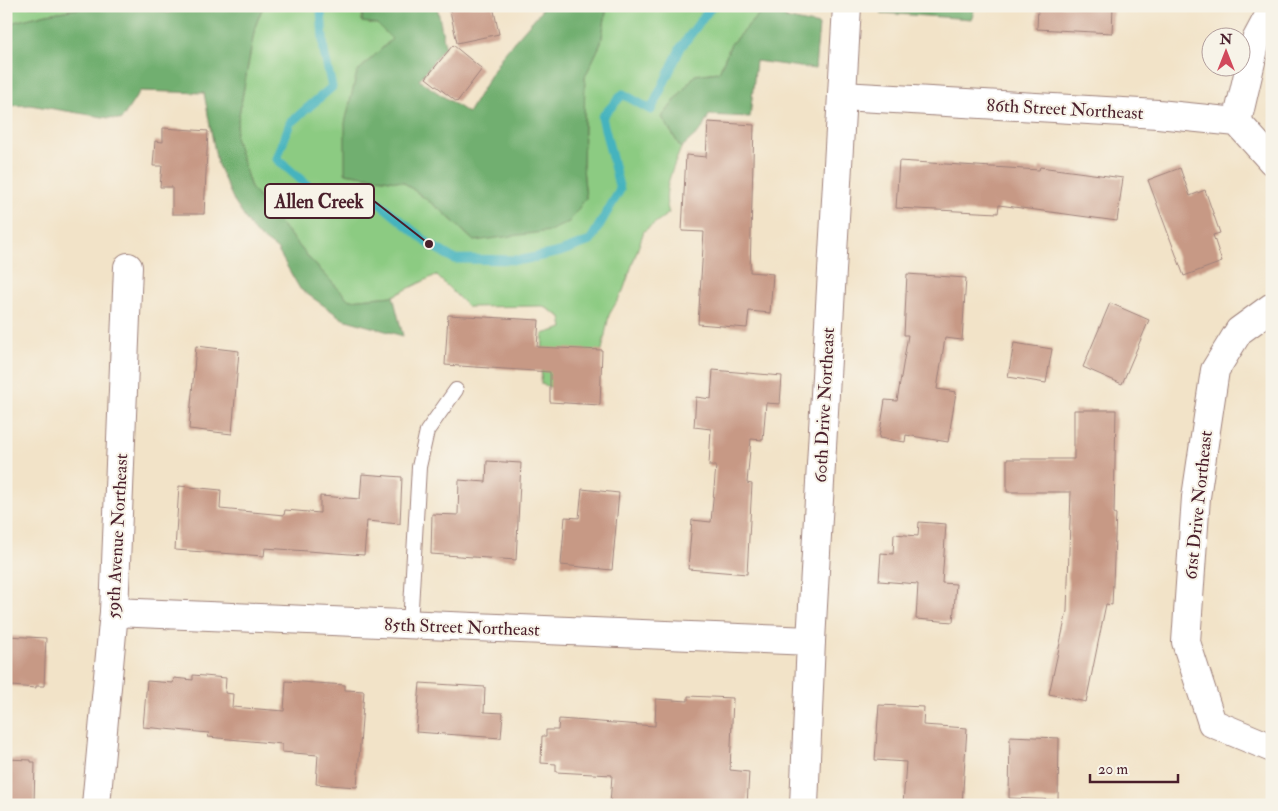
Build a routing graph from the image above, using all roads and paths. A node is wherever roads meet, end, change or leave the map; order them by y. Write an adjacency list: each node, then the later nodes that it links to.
1 (847, 6): 3 (street, 60th Drive Northeast)
2 (1272, 10): 4 (street)
3 (842, 96): 4 (street, 86th Street Northeast); 11 (street, 60th Drive Northeast)
4 (1237, 122): 5 (street)
5 (1272, 160)
6 (128, 268): 9 (street, 59th Avenue Northeast)
7 (1272, 307): 12 (street, 61st Drive Northeast)
8 (456, 390): 10 (lane)
9 (114, 612): 10 (street, 85th Street Northeast); 13 (street, 59th Avenue Northeast)
10 (410, 625): 11 (street, 85th Street Northeast)
11 (811, 641): 14 (street, 60th Drive Northeast)
12 (1272, 748)
13 (96, 805)
14 (804, 805)

